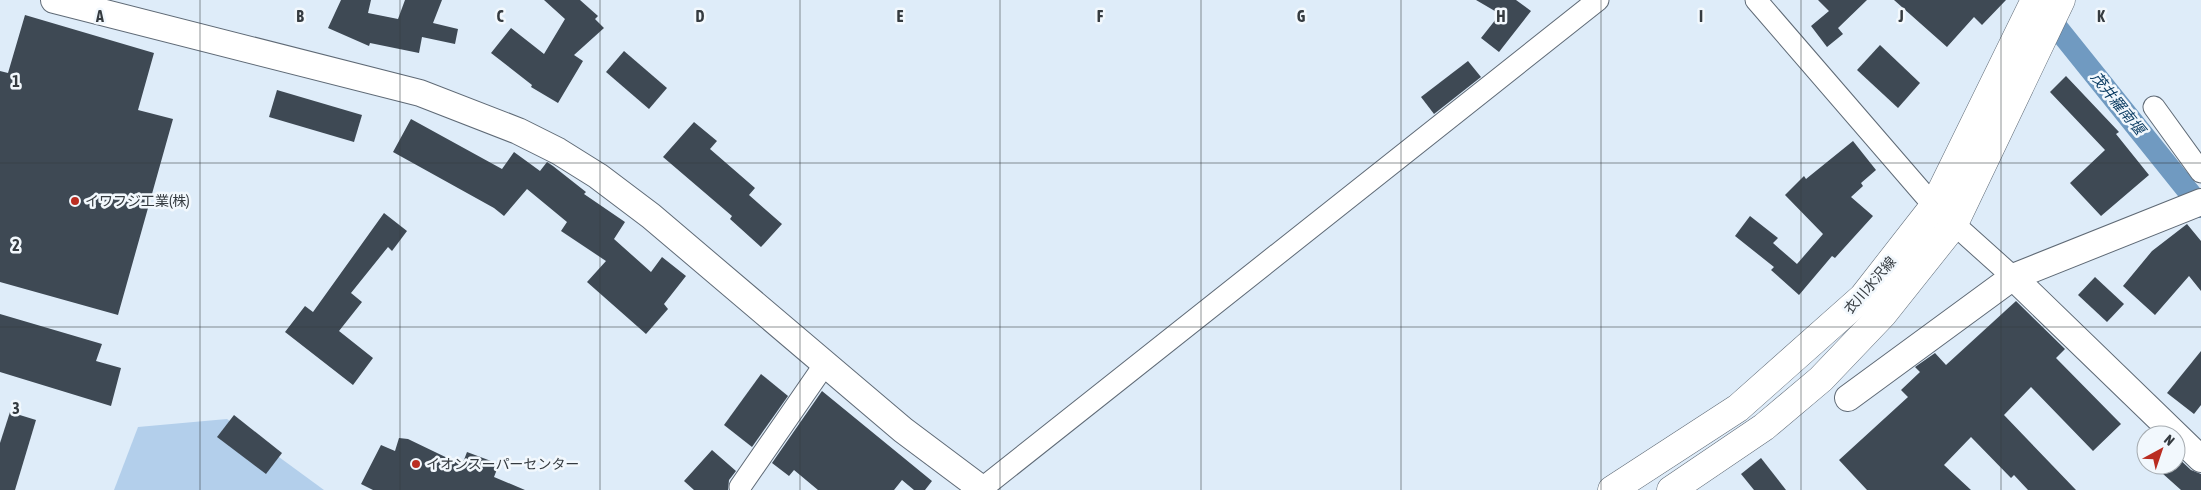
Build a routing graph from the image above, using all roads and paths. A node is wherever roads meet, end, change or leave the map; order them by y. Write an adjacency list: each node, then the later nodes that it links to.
1 (54, 0): 13 (street)
2 (1598, 0): 17 (street)
3 (1756, 0): 10 (street)
4 (2035, 0): 7 (main road, 衣川水沢線)
5 (2061, 0): 7 (main road, 衣川水沢線)
6 (2154, 107): 8 (street)
7 (1987, 129): 10 (main road, 衣川水沢線); 11 (main road, 衣川水沢線)
8 (2201, 172)
9 (2193, 205): 12 (street)
10 (1934, 206): 11 (street); 18 (main road, 衣川水沢線)
11 (1954, 226): 12 (street); 19 (main road, 衣川水沢線)
12 (2014, 276): 14 (street); 15 (street)
13 (825, 364): 16 (street); 17 (street)
14 (1848, 398)
15 (2201, 459)
16 (740, 487)
17 (982, 490)
18 (1612, 490)
19 (1671, 490)

